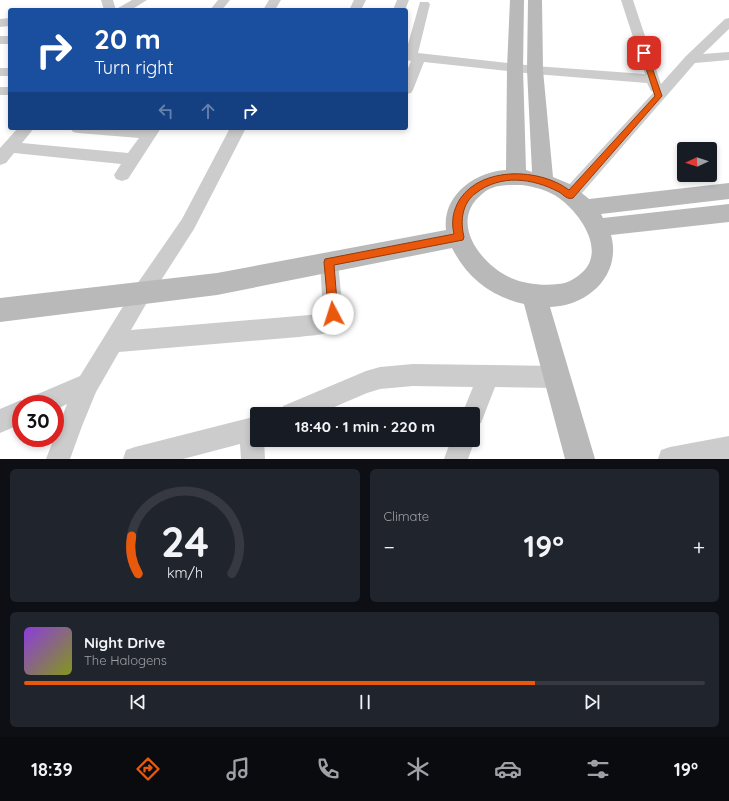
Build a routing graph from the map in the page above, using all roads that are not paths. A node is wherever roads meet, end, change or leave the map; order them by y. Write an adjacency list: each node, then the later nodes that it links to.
1 (142, 0): 7 (street)
2 (224, 0): 8 (street)
3 (517, 0): 13 (street)
4 (535, 0): 14 (street)
5 (627, 0): 16 (street)
6 (424, 4): 11 (street)
7 (126, 8)
8 (218, 8)
9 (729, 22): 12 (street)
10 (729, 56): 12 (street)
11 (412, 57): 13 (street); 15 (street)
12 (691, 59): 17 (street)
13 (515, 68): 14 (street); 25 (street)
14 (535, 70): 16 (street); 26 (street)
15 (408, 79)
16 (653, 79): 17 (street)
17 (659, 96): 28 (street)
18 (24, 130): 22 (street)
19 (127, 130): 21 (street)
20 (237, 130): 33 (street)
21 (152, 131): 23 (street)
22 (5, 153): 23 (street)
23 (133, 159): 24 (street)
24 (122, 175)
25 (516, 177): 26 (street); 31 (street)
26 (543, 182): 28 (street)
27 (729, 191): 28 (street)
28 (577, 202): 30 (street)
29 (729, 213): 30 (street)
30 (597, 228): 34 (street)
31 (459, 237): 32 (street); 34 (street)
32 (329, 262): 33 (street); 36 (street)
33 (142, 293): 35 (street); 36 (street)
34 (534, 295): 38 (street)
35 (0, 310)
36 (113, 342): 39 (street)
37 (489, 375): 38 (street); 41 (street); 42 (street)
38 (557, 376): 53 (street)
39 (88, 384): 40 (street); 49 (street)
40 (62, 395)
41 (307, 407)
42 (476, 407)
43 (12, 416): 44 (street)
44 (0, 421)
45 (250, 430): 50 (street)
46 (253, 447): 51 (street)
47 (460, 447): 52 (street)
48 (729, 448): 54 (street)
49 (58, 459)
50 (135, 459)
51 (253, 459)
52 (456, 459)
53 (580, 459)
54 (670, 459)

